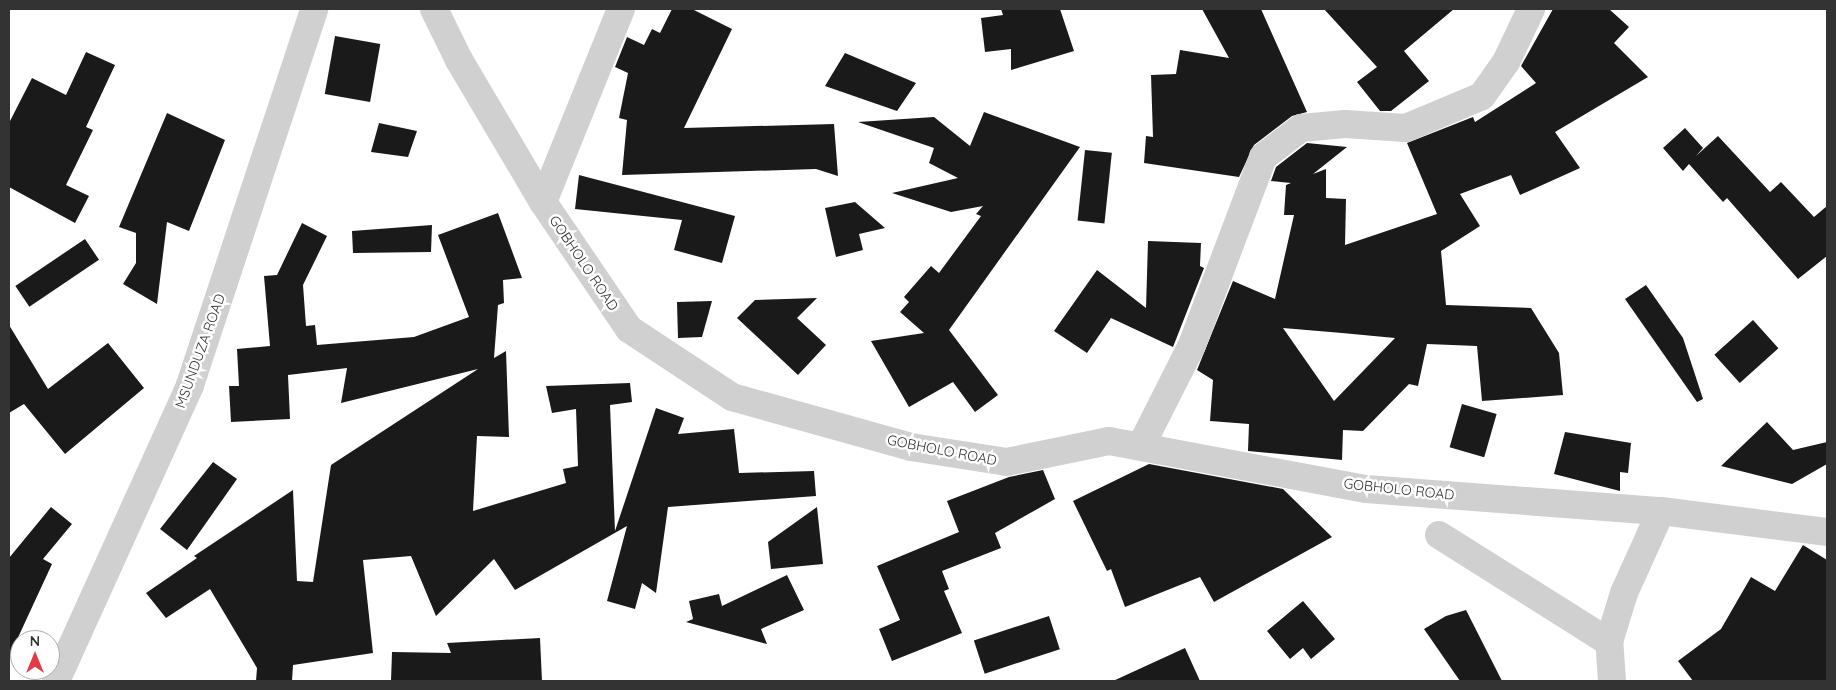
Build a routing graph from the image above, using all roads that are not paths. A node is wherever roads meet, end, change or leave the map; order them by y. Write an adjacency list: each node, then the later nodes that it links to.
1 (314, 9): 11 (street, MSUNDUZA ROAD)
2 (434, 9): 5 (street, GOBHOLO ROAD)
3 (620, 9): 5 (street)
4 (1531, 9): 6 (street)
5 (543, 202): 6 (street, GOBHOLO ROAD)
6 (1141, 446): 7 (street, GOBHOLO ROAD)
7 (1661, 511): 8 (street, GOBHOLO ROAD); 10 (street)
8 (1827, 532)
9 (1439, 536): 10 (street)
10 (1609, 642): 12 (street)
11 (56, 681)
12 (1612, 681)

